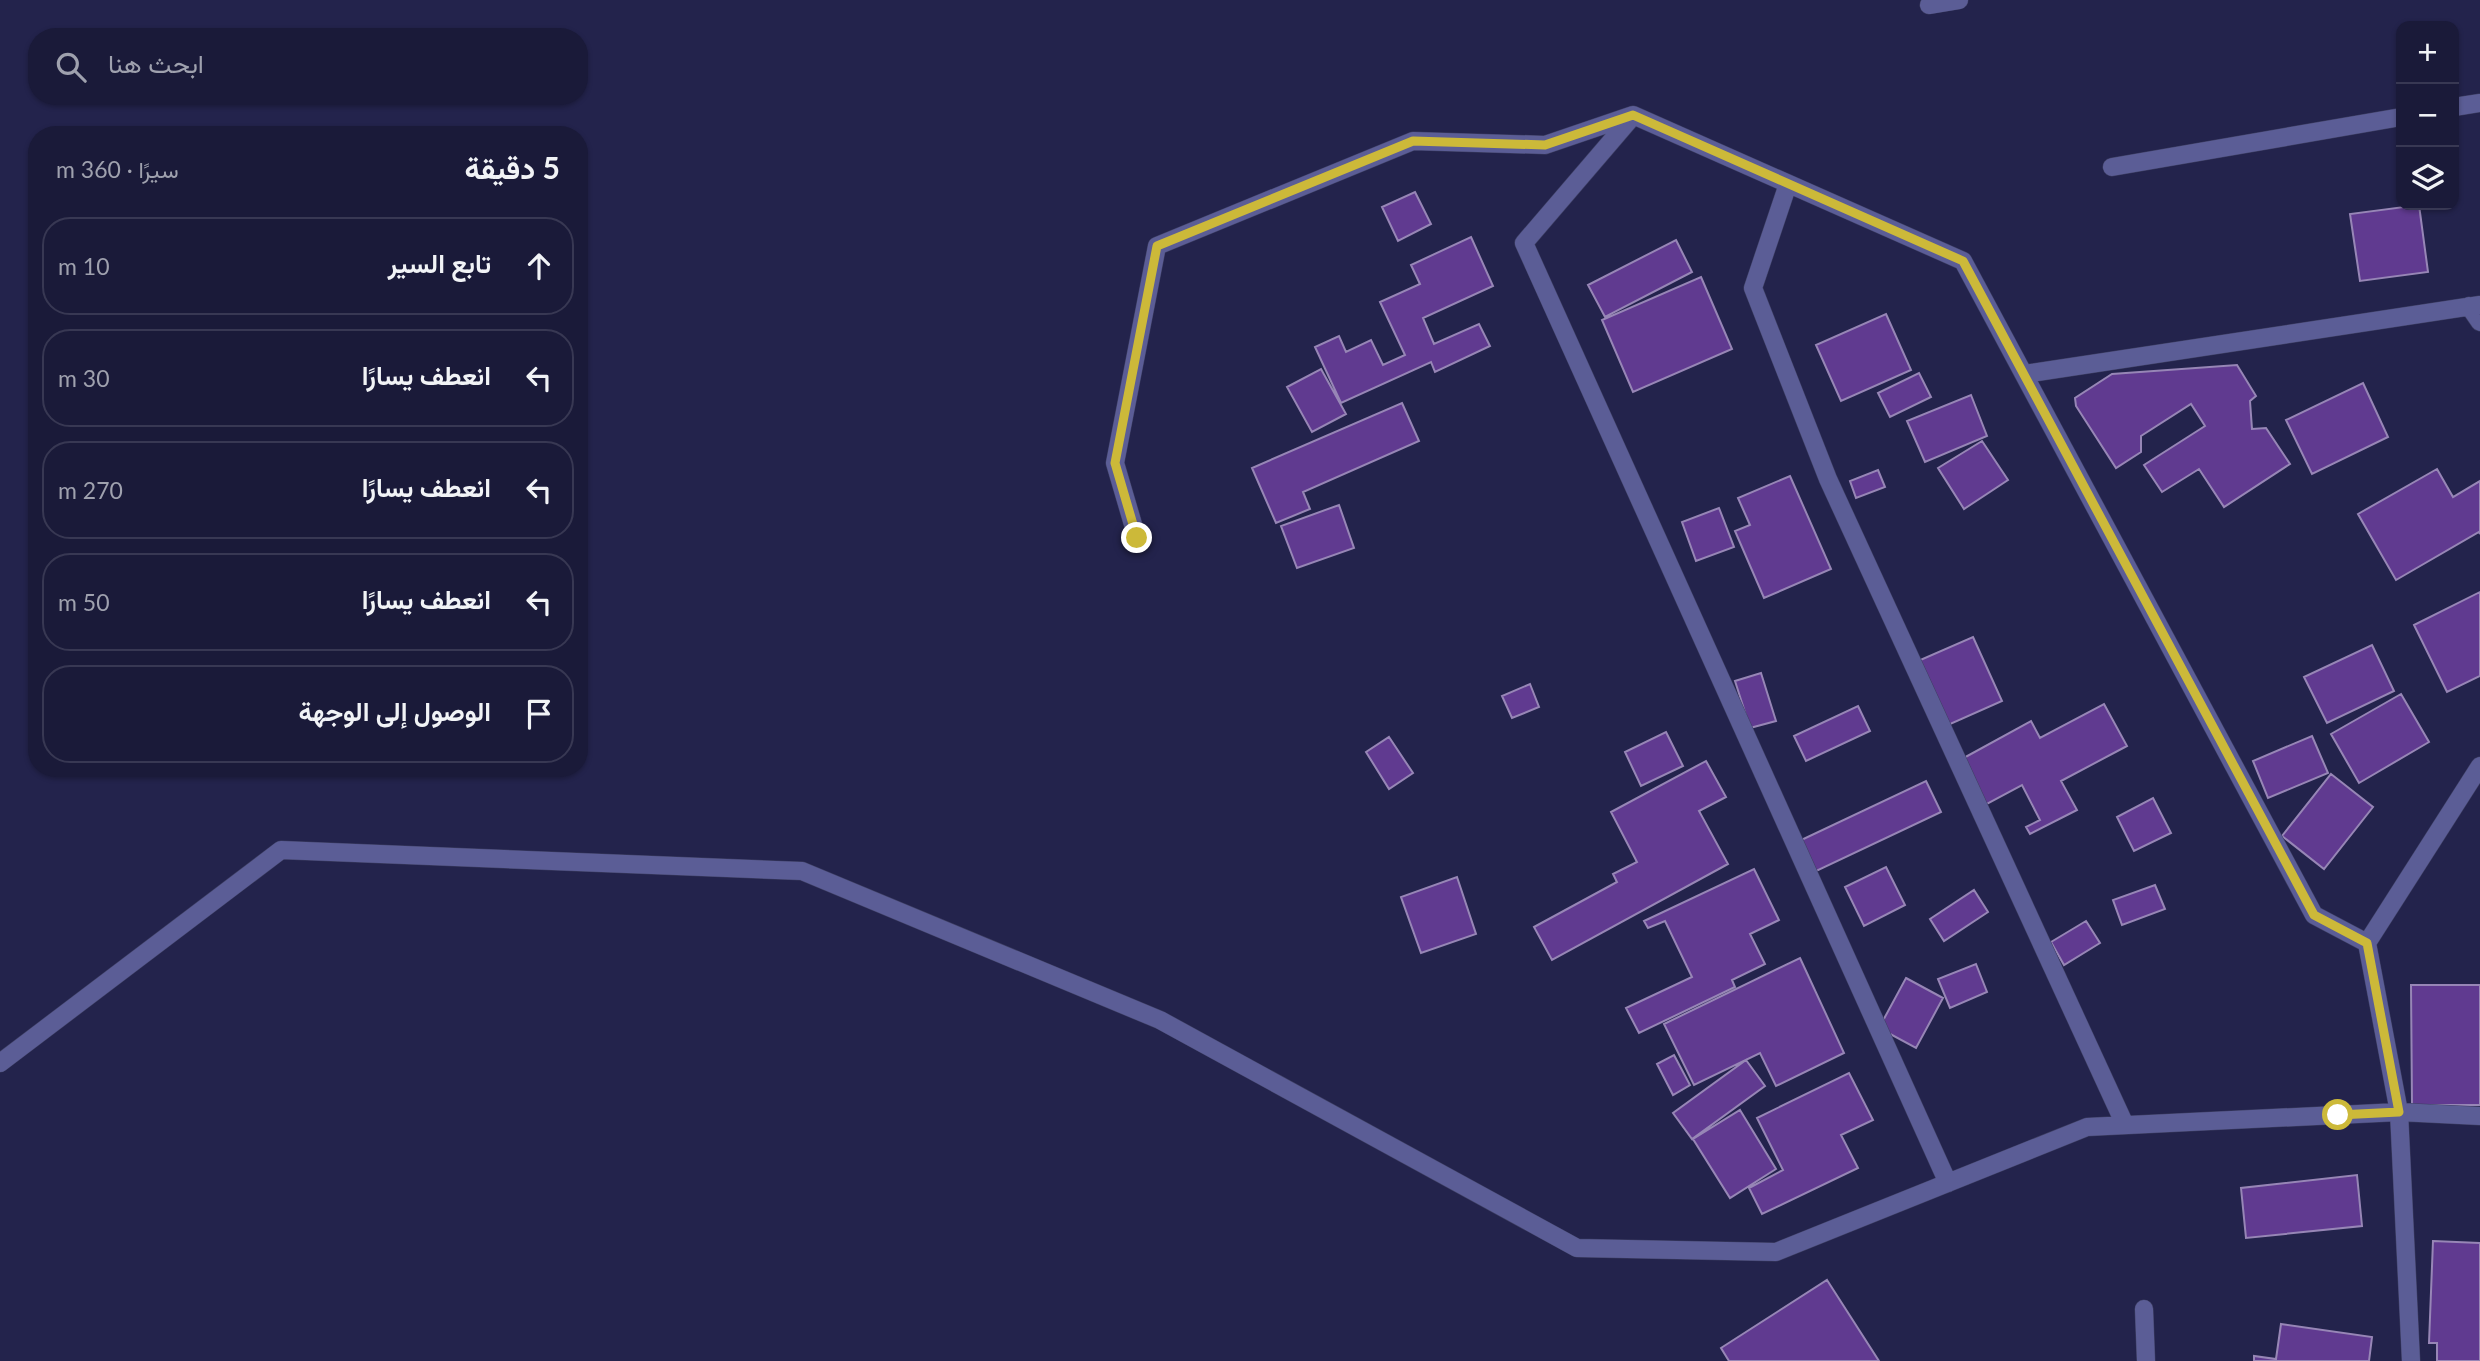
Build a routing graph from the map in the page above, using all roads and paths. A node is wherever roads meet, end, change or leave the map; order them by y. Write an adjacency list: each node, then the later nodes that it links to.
1 (1959, 0): 2 (street)
2 (1929, 5)
3 (2480, 103): 4 (street)
4 (2459, 106)
5 (1633, 115): 8 (street); 12 (street); 19 (street)
6 (2396, 118): 7 (street)
7 (2112, 167)
8 (1788, 184): 11 (street); 18 (street)
9 (2475, 306): 10 (street); 11 (street)
10 (2480, 322)
11 (2024, 374): 14 (street)
12 (1137, 538)
13 (2480, 766): 14 (street)
14 (2367, 943): 16 (street)
15 (0, 1063): 19 (street)
16 (2399, 1112): 17 (street); 18 (street); 22 (street)
17 (2480, 1116)
18 (2125, 1125): 19 (street)
19 (1948, 1183)
20 (2144, 1309): 21 (street)
21 (2146, 1361)
22 (2411, 1361)

